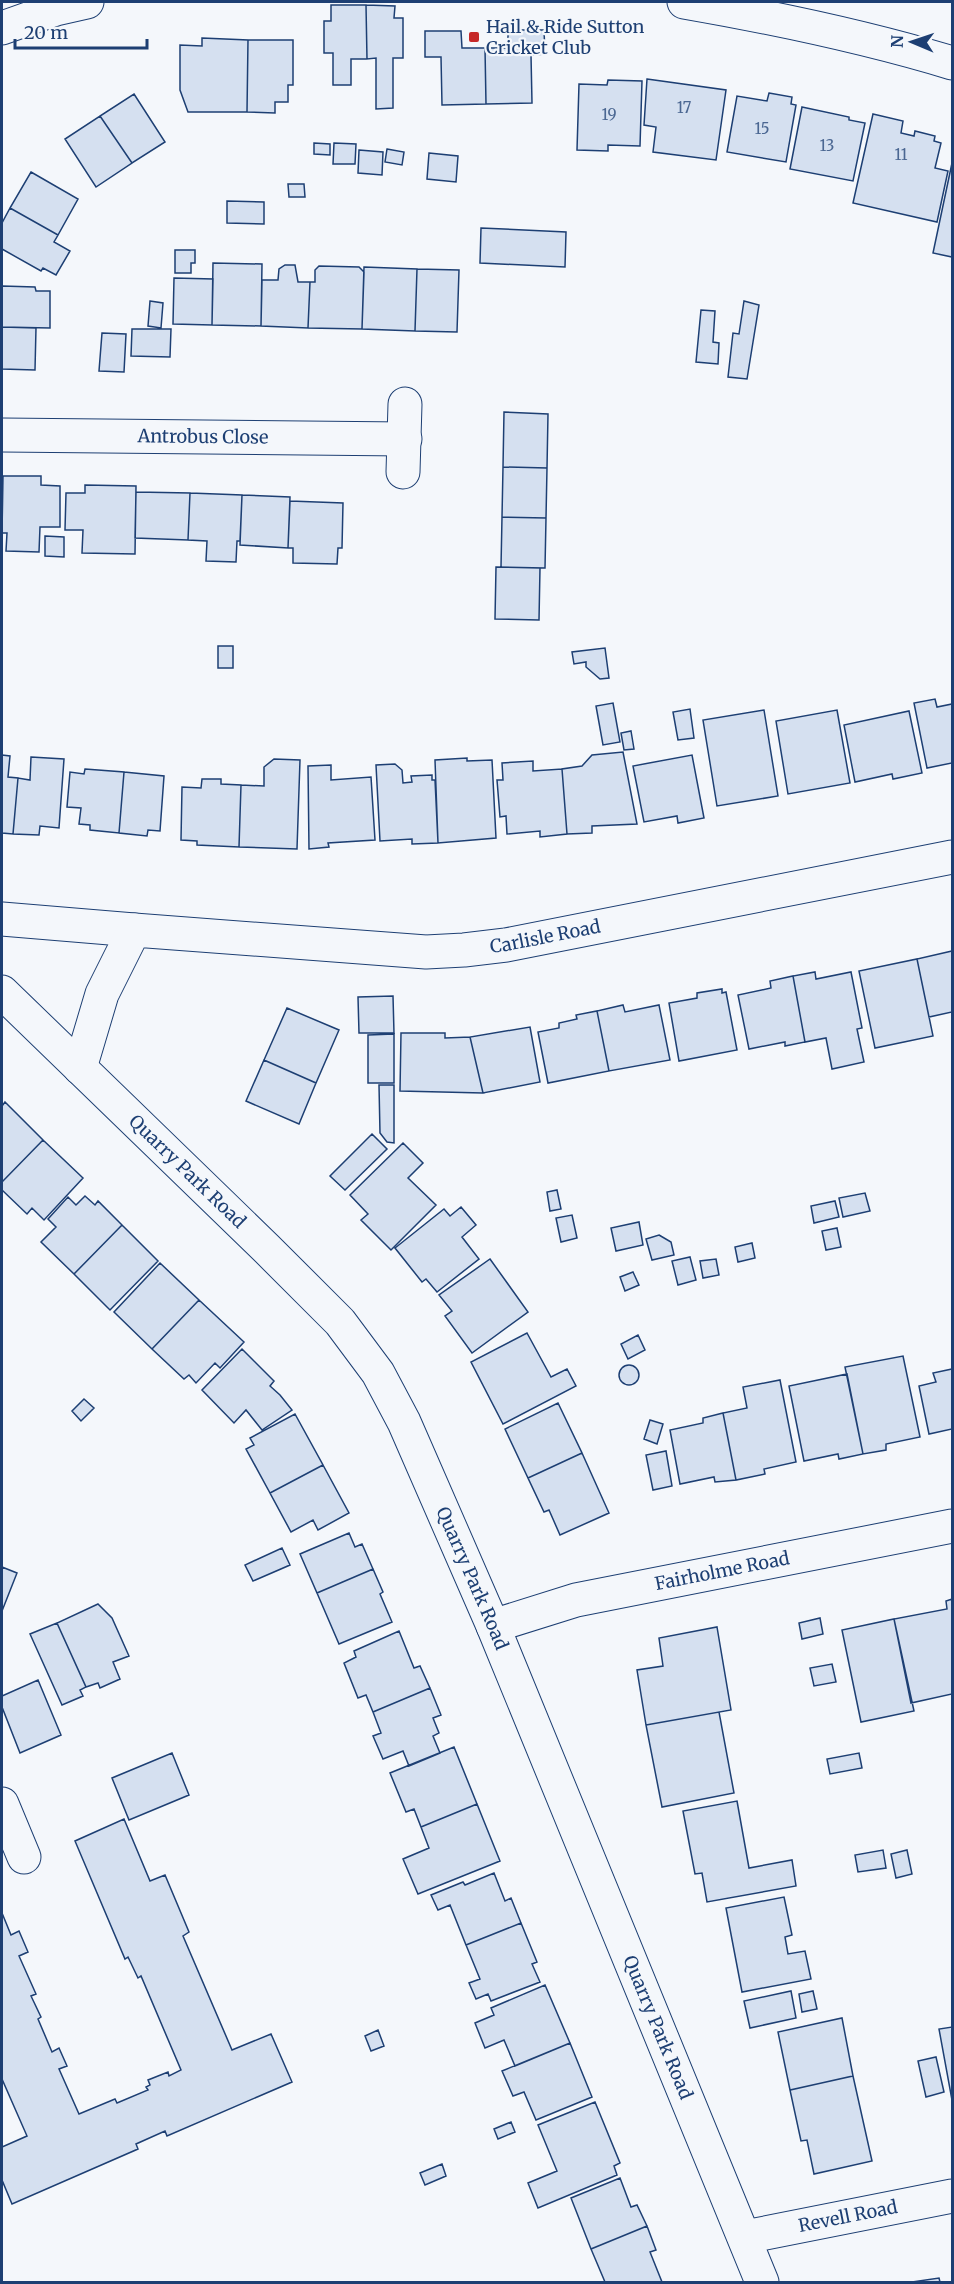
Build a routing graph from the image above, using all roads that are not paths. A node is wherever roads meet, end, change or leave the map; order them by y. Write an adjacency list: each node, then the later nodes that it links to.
1 (87, 2): 3 (street)
2 (684, 2): 4 (street)
3 (2, 28)
4 (952, 63)
5 (405, 404): 7 (street)
6 (2, 435): 7 (street, Antrobus Close)
7 (405, 439): 8 (street)
8 (404, 472)
9 (952, 857): 11 (street, Carlisle Road)
10 (2, 919): 11 (street, Carlisle Road)
11 (134, 930): 13 (street)
12 (2, 992): 13 (street, Quarry Park Road)
13 (80, 1068): 15 (street, Quarry Park Road)
14 (952, 1526): 15 (street, Fairholme Road)
15 (493, 1626): 19 (street, Quarry Park Road)
16 (7, 1815): 17 (street)
17 (24, 1857)
18 (952, 2196): 19 (street, Revell Road)
19 (745, 2237): 20 (street, Quarry Park Road)
20 (762, 2283)

